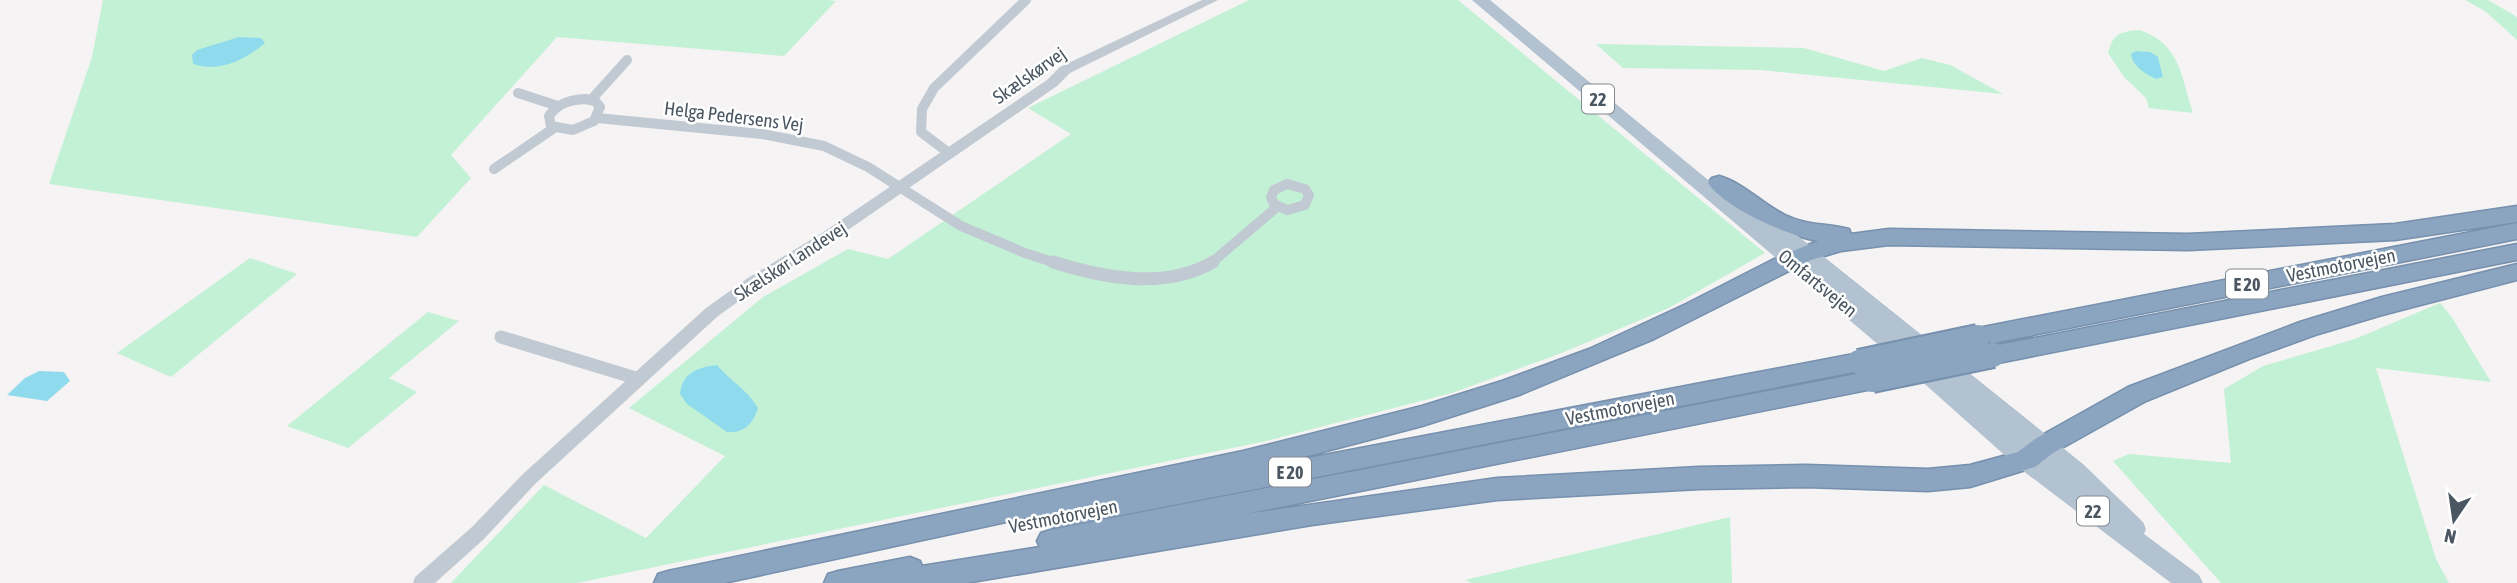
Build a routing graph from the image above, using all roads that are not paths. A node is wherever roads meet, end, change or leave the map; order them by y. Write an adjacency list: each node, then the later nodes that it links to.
1 (1026, 0): 10 (street)
2 (1212, 0): 10 (street, Skælskørvej)
3 (1485, 1): 12 (main road, Omfartsvejen / 22); 19 (main road, Omfartsvejen / 22)
4 (627, 60): 6 (street)
5 (518, 93): 7 (street)
6 (591, 100): 7 (street); 8 (street)
7 (558, 106): 9 (street)
8 (597, 118): 9 (street); 13 (street, Helga Pedersens Vej)
9 (554, 128): 11 (street)
10 (949, 153): 13 (street, Skælskør Landevej)
11 (494, 169)
12 (1719, 183): 17 (highway); 19 (main road, Omfartsvejen / 22)
13 (897, 188): 14 (street, Helga Pedersens Vej); 24 (street, Skælskør Landevej)
14 (1277, 206)
15 (2517, 214): 17 (highway)
16 (2517, 231): 22 (highway, Vestmotorvejen / E 20)
17 (1963, 238): 19 (highway)
18 (2517, 252): 22 (highway, Vestmotorvejen / E 20)
19 (1796, 256): 25 (main road, Omfartsvejen / 22); 25 (main road, Omfartsvejen / 22); 27 (highway)
20 (2517, 272): 25 (highway)
21 (501, 337): 24 (street)
22 (1985, 346): 23 (highway, Vestmotorvejen / E 20, bridge)
23 (1866, 371): 28 (highway, Vestmotorvejen / E 20); 29 (highway, Vestmotorvejen / E 20)
24 (639, 379): 26 (street, Skælskør Landevej)
25 (2035, 453): 30 (highway); 31 (main road, Omfartsvejen / 22)
26 (424, 580)
27 (668, 583)
28 (722, 583)
29 (838, 583)
30 (894, 583)
31 (2190, 583)

